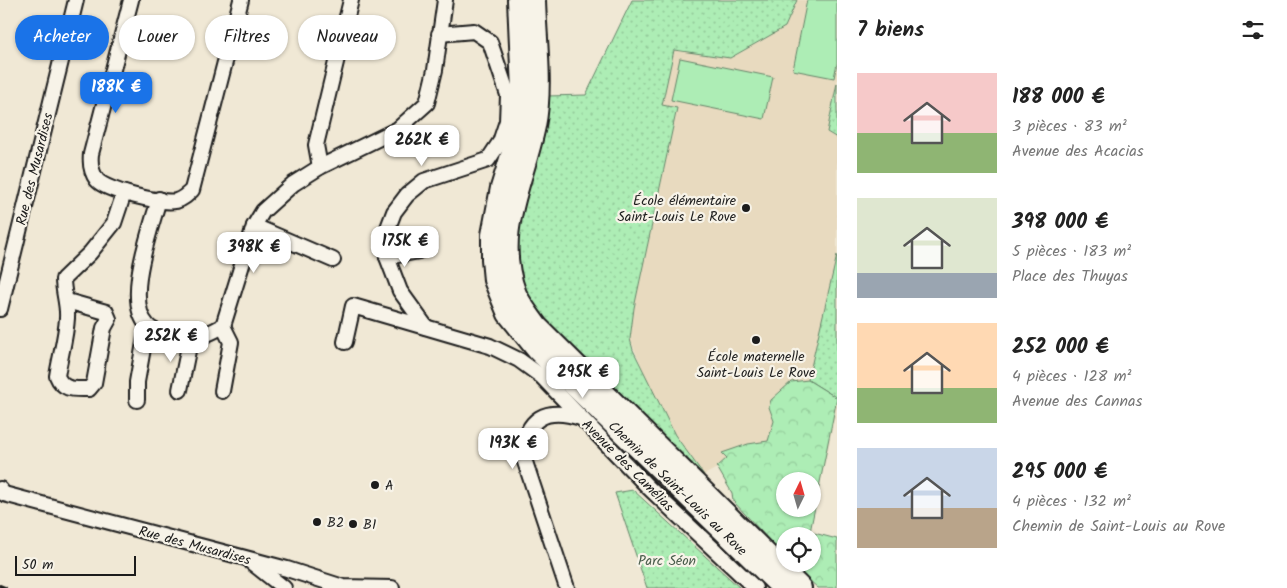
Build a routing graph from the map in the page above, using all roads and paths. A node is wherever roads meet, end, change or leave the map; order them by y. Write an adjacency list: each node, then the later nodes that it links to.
1 (76, 0): 17 (street, Rue des Musardises)
2 (131, 0): 10 (street)
3 (241, 0): 11 (street)
4 (351, 0): 9 (street)
5 (445, 0): 8 (street)
6 (518, 0): 33 (main road, Chemin de Saint-Louis au Rove)
7 (535, 0): 34 (main road, Chemin de Saint-Louis au Rove)
8 (439, 34): 9 (street); 14 (street)
9 (320, 167): 12 (street)
10 (124, 193): 11 (street); 16 (street)
11 (159, 199): 18 (street)
12 (254, 226): 15 (street); 19 (street)
13 (419, 252): 14 (street)
14 (387, 256): 20 (street)
15 (333, 260)
16 (67, 301): 16 (street)
17 (0, 309)
18 (147, 326): 21 (street); 25 (street)
19 (223, 326): 21 (street); 24 (street)
20 (426, 327): 22 (street, Avenue des Camélias); 26 (street, Avenue des Camélias)
21 (190, 341): 23 (street)
22 (345, 342)
23 (180, 390)
24 (222, 391)
25 (137, 400)
26 (582, 418): 31 (street); 32 (street, Avenue des Camélias)
27 (0, 489): 28 (street, Rue des Musardises)
28 (248, 559): 29 (street); 30 (street, Rue des Musardises)
29 (284, 588)
30 (392, 588)
31 (567, 588)
32 (755, 588)
33 (782, 588)
34 (801, 588)

